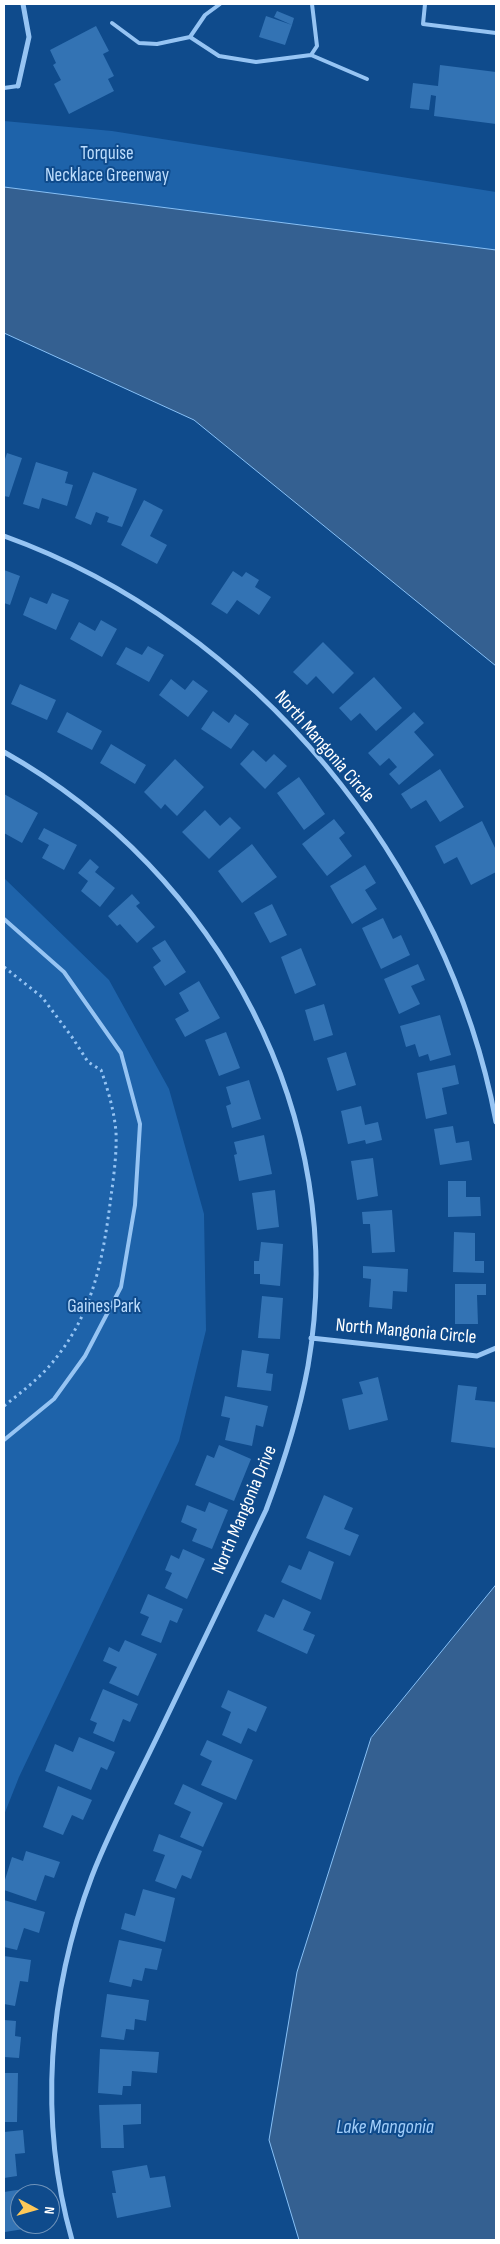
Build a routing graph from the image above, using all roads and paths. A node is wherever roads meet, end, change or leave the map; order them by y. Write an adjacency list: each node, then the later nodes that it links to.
1 (23, 4): 10 (street)
2 (220, 4): 7 (lane)
3 (312, 4): 8 (lane)
4 (425, 4): 6 (lane)
5 (112, 23): 7 (lane)
6 (496, 33)
7 (190, 37): 8 (lane)
8 (311, 55): 9 (lane)
9 (368, 79)
10 (18, 86): 11 (lane)
11 (4, 88)
12 (4, 536): 16 (street, North Mangonia Circle)
13 (4, 752): 17 (street, North Mangonia Drive)
14 (4, 919): 20 (lane)
15 (4, 967): 19 (path)
16 (496, 1122)
17 (311, 1338): 18 (street, North Mangonia Circle); 21 (street, North Mangonia Drive)
18 (496, 1348)
19 (4, 1406)
20 (4, 1440)
21 (72, 2240)

